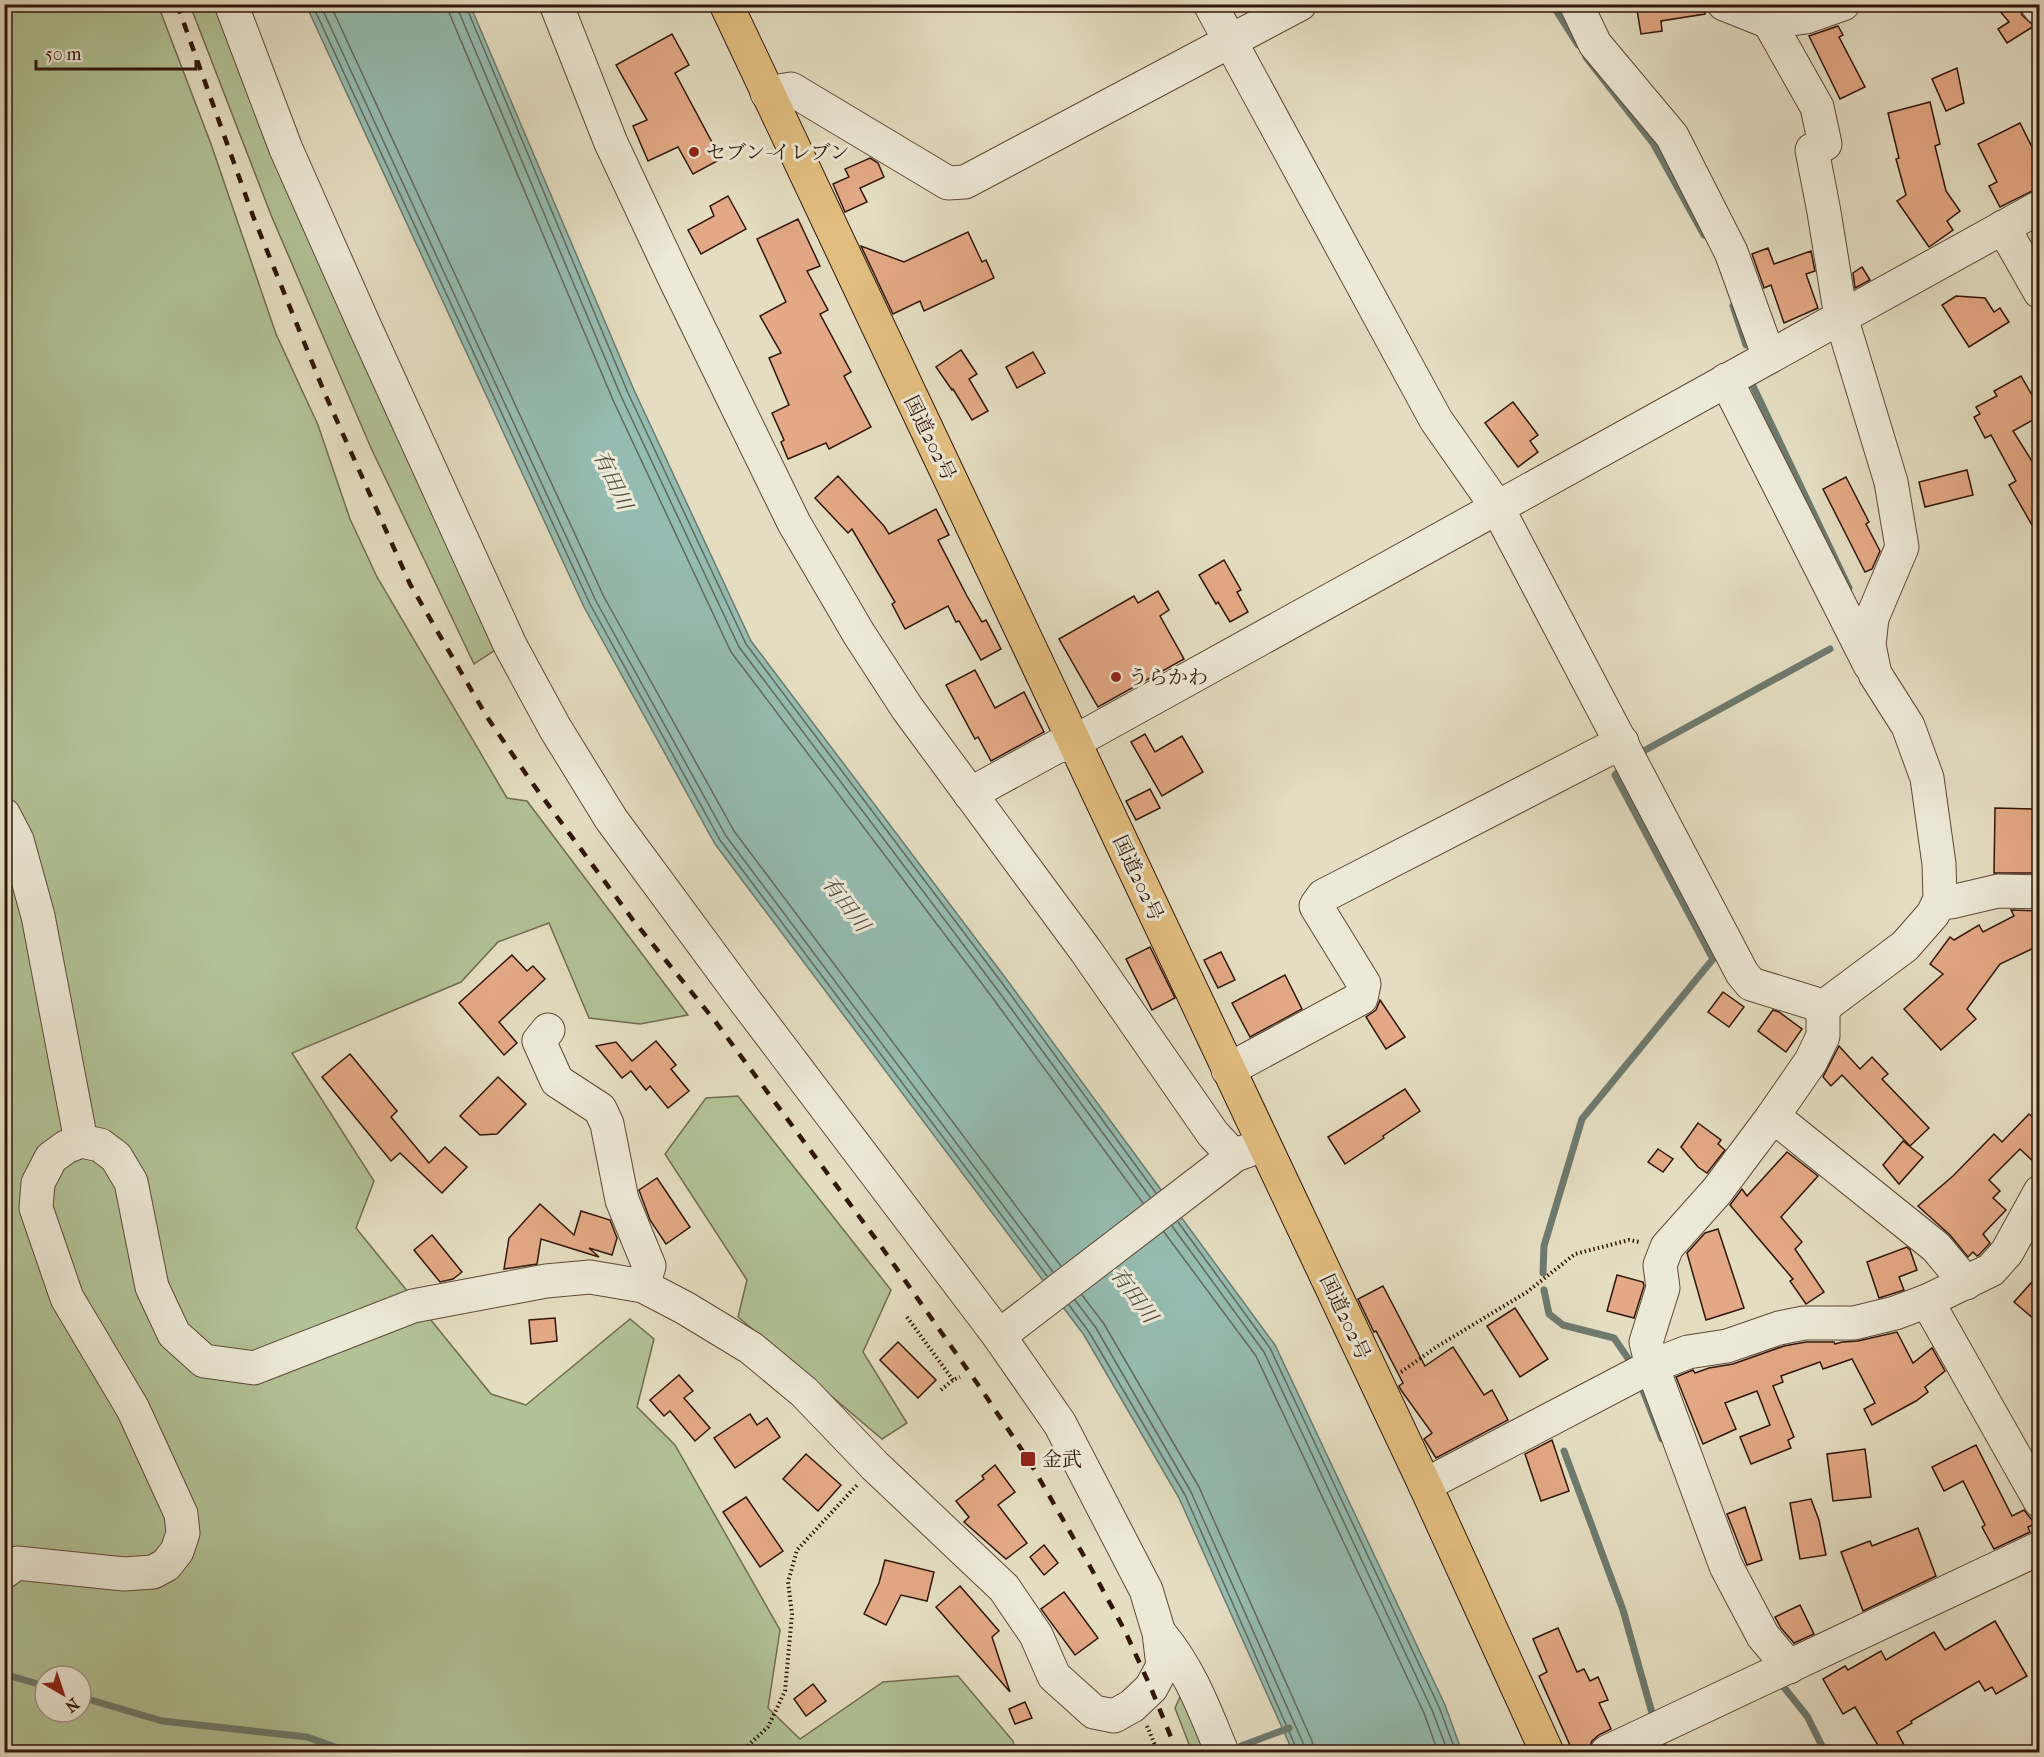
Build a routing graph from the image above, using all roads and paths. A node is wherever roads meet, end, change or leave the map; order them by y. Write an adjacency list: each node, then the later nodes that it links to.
1 (231, 4): 40 (street)
2 (556, 4): 24 (street)
3 (726, 4): 13 (highway, 国道202号)
4 (1210, 4): 12 (street)
5 (1300, 4): 12 (street)
6 (1576, 4): 18 (street)
7 (1724, 4): 11 (street)
8 (1843, 4): 11 (street)
9 (2037, 4): 10 (street)
10 (2040, 8)
11 (1769, 22): 17 (street)
12 (1230, 42): 13 (street); 20 (street)
13 (767, 93): 22 (highway, 国道202号)
14 (2040, 207): 15 (street)
15 (2003, 227): 16 (street); 17 (street)
16 (2040, 292)
17 (1841, 317): 18 (street); 21 (street)
18 (1769, 357): 19 (street)
19 (1726, 380): 20 (street); 21 (street)
20 (1497, 507): 22 (street); 23 (street)
21 (1875, 674): 27 (street)
22 (1074, 742): 24 (street); 30 (highway, 国道202号)
23 (1628, 754): 28 (street); 30 (street)
24 (970, 794): 33 (street)
25 (4, 815): 32 (street)
26 (2040, 892): 27 (street)
27 (1940, 899): 28 (street)
28 (1823, 1010): 31 (street)
29 (549, 1030): 37 (street)
30 (1228, 1070): 33 (highway, 国道202号)
31 (1773, 1116): 35 (street); 36 (street)
32 (81, 1141): 37 (street); 50 (street)
33 (1249, 1150): 40 (street); 44 (highway, 国道202号)
34 (2040, 1192): 36 (street)
35 (1667, 1247): 41 (street); 44 (path)
36 (1966, 1283): 38 (street)
37 (644, 1286): 46 (street)
38 (1928, 1301): 41 (street); 48 (street)
39 (907, 1317): 43 (path)
40 (999, 1336): 51 (street)
41 (1642, 1371): 47 (street); 52 (street)
42 (960, 1377): 43 (path)
43 (953, 1380): 45 (path)
44 (1379, 1389): 47 (highway, 国道202号)
45 (941, 1390)
46 (875, 1466): 51 (street); 53 (path)
47 (1425, 1485): 55 (highway, 国道202号)
48 (2040, 1501)
49 (2040, 1548): 52 (street)
50 (9, 1564)
51 (1159, 1633): 54 (street)
52 (1775, 1673): 56 (street)
53 (741, 1752)
54 (1222, 1752)
55 (1547, 1752)
56 (1607, 1752)

